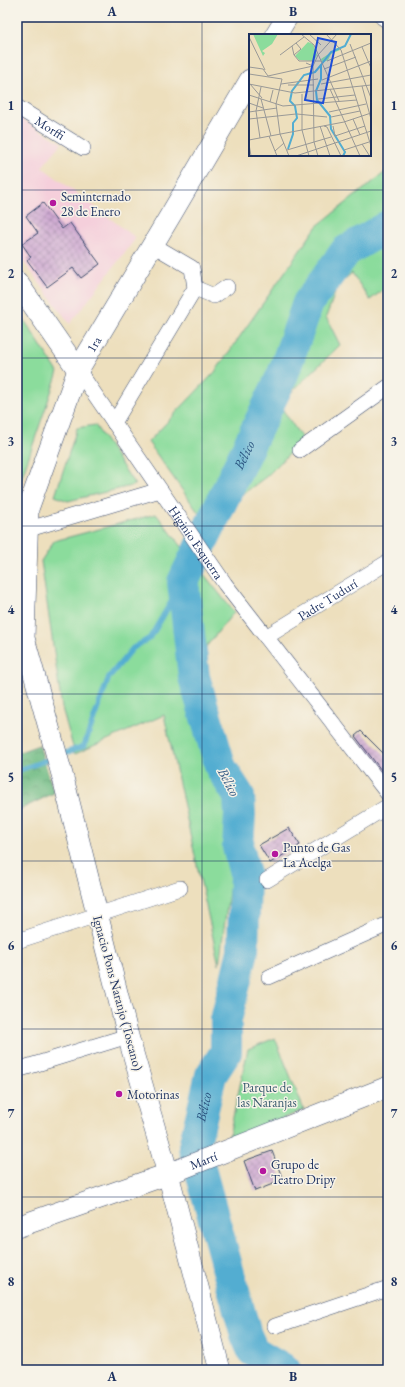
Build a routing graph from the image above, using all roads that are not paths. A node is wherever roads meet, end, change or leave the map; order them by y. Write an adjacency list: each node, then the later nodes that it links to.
1 (287, 17): 4 (street)
2 (382, 17): 3 (street)
3 (388, 20)
4 (277, 34)
5 (249, 82): 8 (street, 1ra)
6 (17, 107): 7 (street, Morffi)
7 (83, 148)
8 (153, 245): 11 (street); 12 (street, 1ra)
9 (17, 282): 12 (street, Higinio Esquerra)
10 (227, 287): 11 (street)
11 (195, 288): 14 (street)
12 (78, 370): 14 (street, Higinio Esquerra); 17 (street, 1ra)
13 (388, 388): 15 (street)
14 (114, 423): 16 (street, Higinio Esquerra)
15 (300, 450)
16 (160, 490): 17 (street); 19 (street, Higinio Esquerra)
17 (22, 531): 20 (street, 1ra)
18 (388, 562): 19 (street, Padre Tudurí)
19 (266, 637): 21 (street, Higinio Esquerra)
20 (19, 639): 25 (street, Ignacio Pons Naranjo (Toscano))
21 (388, 794)
22 (388, 806): 23 (street)
23 (267, 880)
24 (180, 888): 25 (street)
25 (98, 915): 27 (street); 29 (street, Ignacio Pons Naranjo (Toscano))
26 (388, 924): 28 (street)
27 (17, 941)
28 (269, 977)
29 (128, 1036): 30 (street); 32 (street, Ignacio Pons Naranjo (Toscano))
30 (17, 1070)
31 (388, 1087): 32 (street, Martí)
32 (174, 1172): 33 (street, Martí); 36 (street, Ignacio Pons Naranjo (Toscano))
33 (17, 1227)
34 (388, 1288): 35 (street)
35 (275, 1326)
36 (220, 1370)

